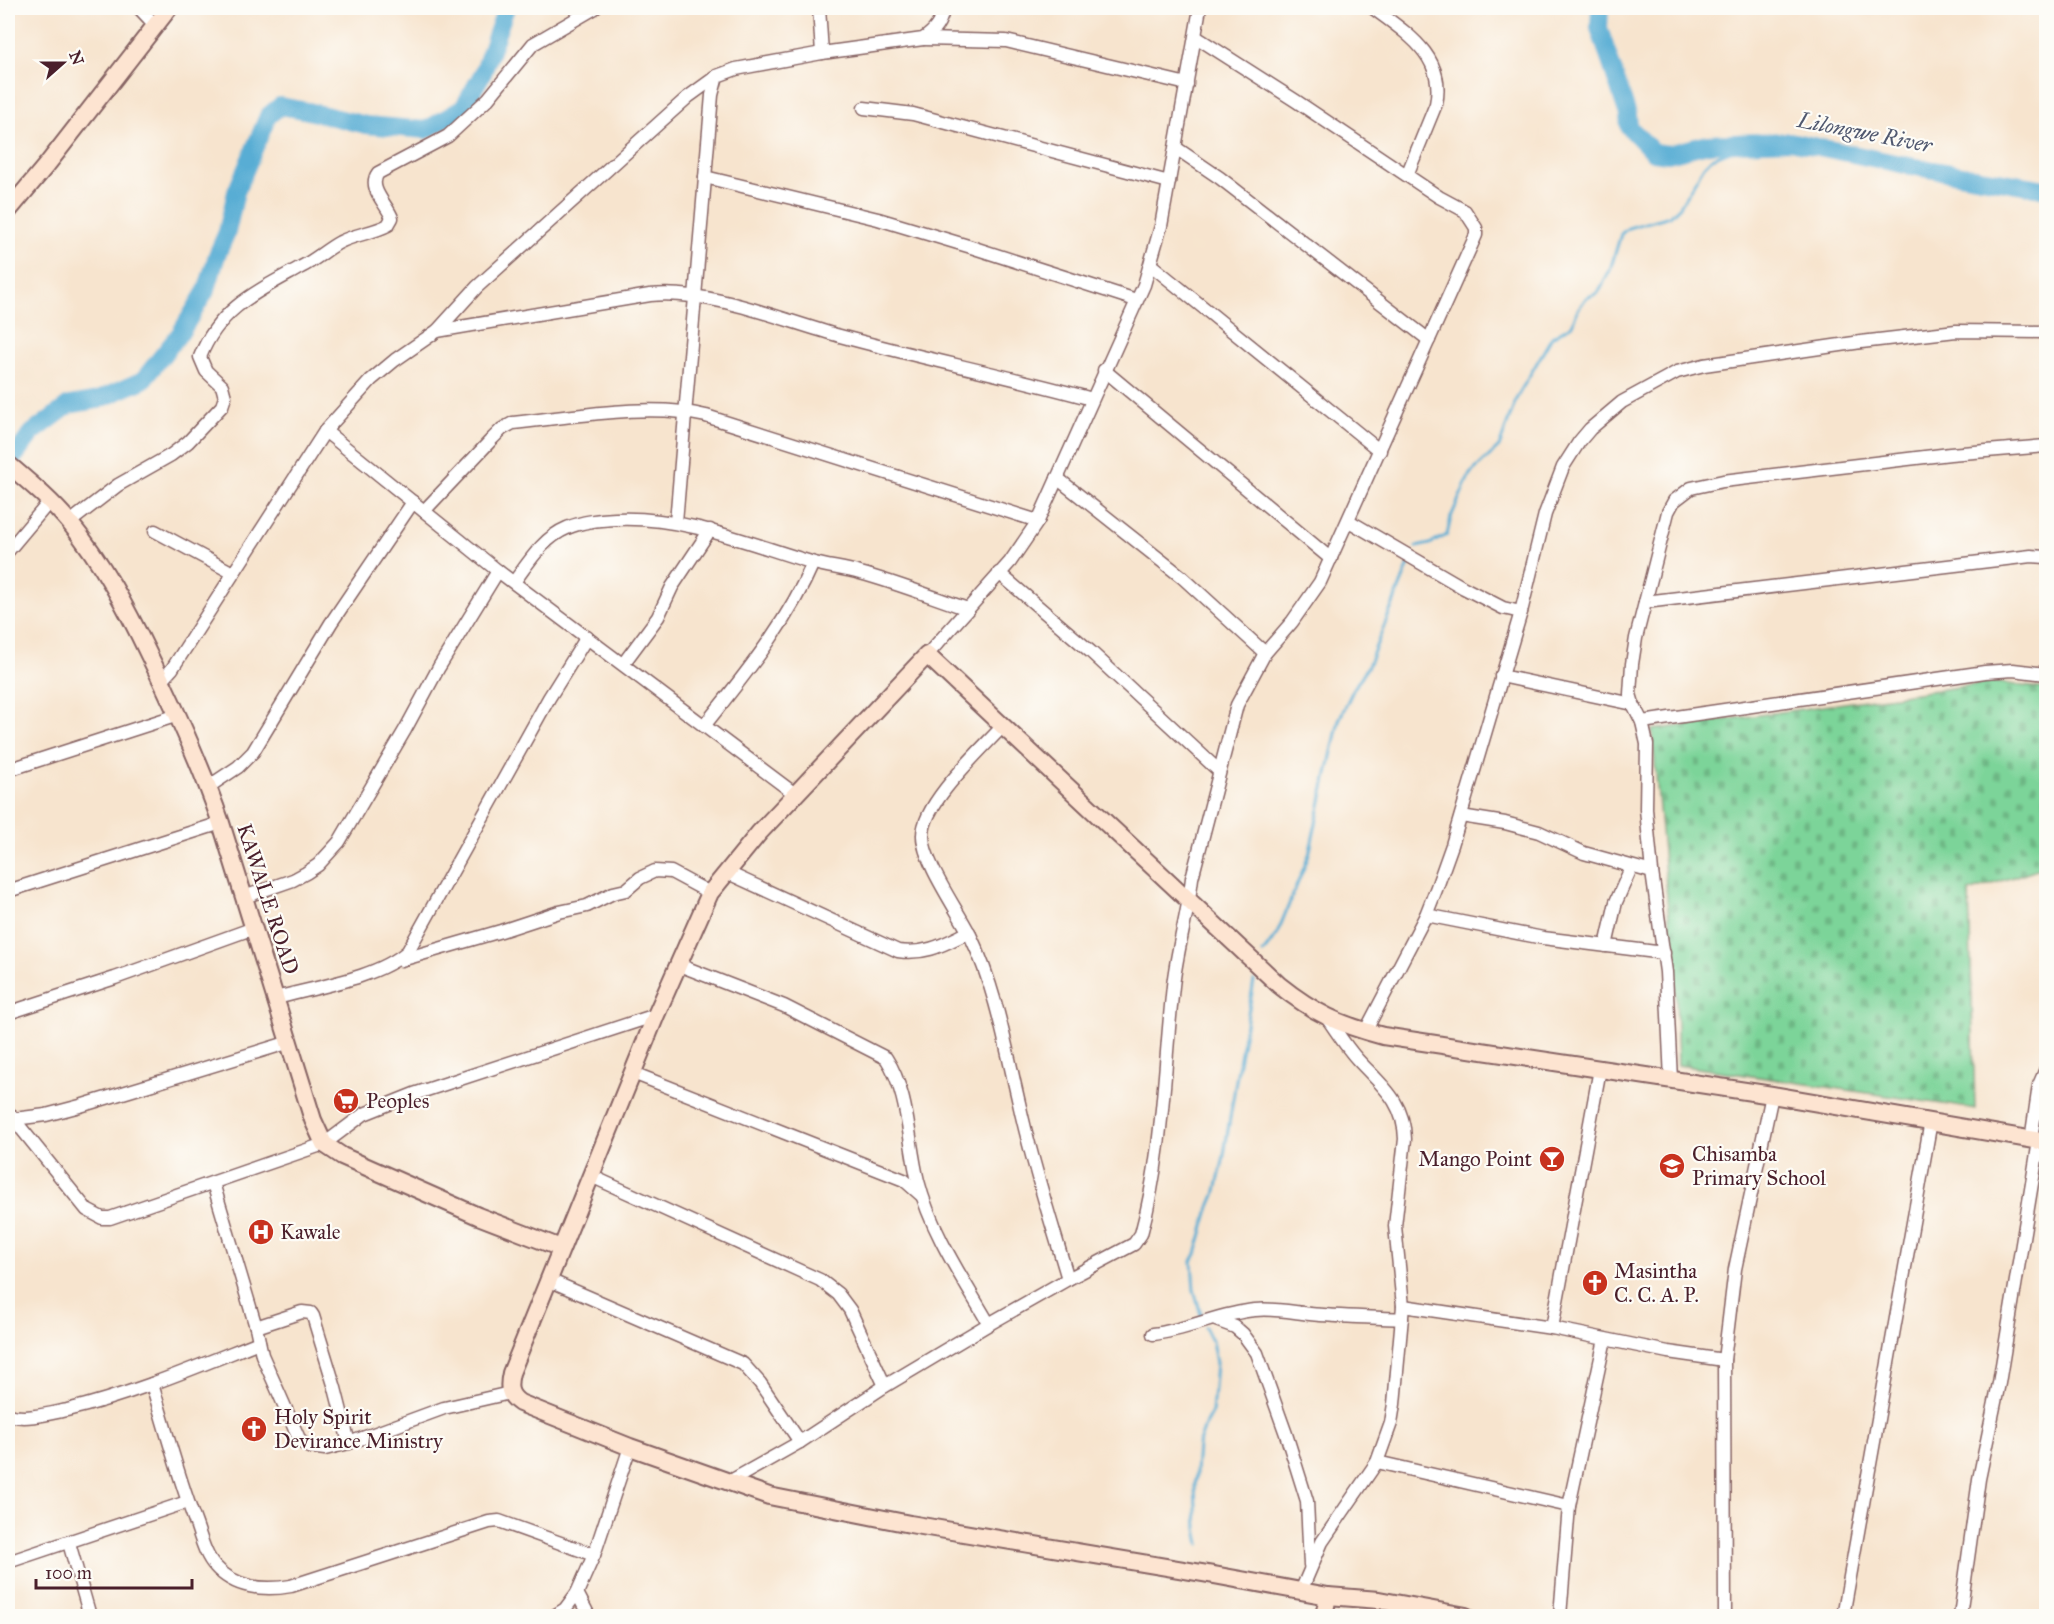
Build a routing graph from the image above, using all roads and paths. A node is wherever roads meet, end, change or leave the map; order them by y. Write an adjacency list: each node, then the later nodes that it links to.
1 (139, 8): 8 (street)
2 (169, 8): 8 (street)
3 (595, 8): 39 (street)
4 (819, 8): 11 (street)
5 (944, 8): 10 (street)
6 (1200, 8): 9 (street)
7 (1373, 8): 16 (street)
8 (155, 25): 19 (street)
9 (1196, 37): 13 (street); 16 (street)
10 (923, 39): 11 (street); 13 (street)
11 (822, 53): 12 (street)
12 (717, 76): 17 (street); 23 (street)
13 (1187, 84): 15 (street)
14 (864, 108): 18 (street)
15 (1176, 148): 18 (street); 25 (street)
16 (1407, 175): 25 (street)
17 (705, 177): 21 (street); 22 (street)
18 (1169, 182): 20 (street)
19 (8, 211)
20 (1151, 265): 22 (street); 31 (street)
21 (696, 297): 23 (street); 27 (street); 28 (street)
22 (1136, 300): 26 (street)
23 (437, 331): 29 (street)
24 (2046, 333): 53 (street)
25 (1429, 340): 31 (street)
26 (1104, 370): 27 (street); 45 (street)
27 (1092, 399): 33 (street)
28 (686, 411): 36 (street); 37 (street); 40 (street)
29 (325, 430): 35 (street); 48 (street)
30 (2046, 446): 51 (street)
31 (1380, 451): 38 (street)
32 (8, 464): 34 (street, KAWALE ROAD)
33 (1057, 478): 37 (street); 55 (street)
34 (50, 501): 39 (street, KAWALE ROAD); 43 (street)
35 (412, 502): 36 (street); 68 (street)
36 (424, 512): 47 (street)
37 (1038, 520): 49 (street)
38 (1349, 521): 45 (street); 53 (street)
39 (70, 522): 60 (street, KAWALE ROAD)
40 (676, 522): 41 (street); 50 (street)
41 (710, 530): 46 (street); 57 (street)
42 (155, 531): 48 (street)
43 (8, 551)
44 (2046, 557): 51 (street)
45 (1331, 559): 55 (street)
46 (813, 563): 52 (street); 64 (street)
47 (498, 571): 50 (street); 77 (street)
48 (233, 573): 60 (street)
49 (999, 573): 52 (street); 67 (street)
50 (514, 582): 54 (street)
51 (1645, 602): 61 (street)
52 (968, 609): 56 (street)
53 (1521, 612): 59 (street)
54 (587, 637): 57 (street); 84 (street)
55 (1264, 653): 67 (street)
56 (927, 655): 65 (street); 69 (street)
57 (623, 664): 64 (street)
58 (2046, 674): 63 (street)
59 (1501, 675): 61 (street); 70 (street)
60 (162, 680): 62 (street, KAWALE ROAD)
61 (1633, 704): 63 (street)
62 (178, 716): 66 (street); 68 (street, KAWALE ROAD)
63 (1642, 722): 74 (street)
64 (704, 726): 69 (street)
65 (1002, 727): 78 (street); 81 (street)
66 (8, 770)
67 (1219, 771): 78 (street)
68 (208, 787): 71 (street, KAWALE ROAD)
69 (795, 794): 73 (street)
70 (1461, 816): 72 (street); 79 (street)
71 (220, 823): 75 (street); 77 (street, KAWALE ROAD)
72 (1631, 868): 74 (street); 82 (street)
73 (726, 872): 76 (street); 81 (street)
74 (1652, 872): 83 (street)
75 (8, 891)
76 (710, 893): 84 (street); 85 (street)
77 (244, 897): 80 (street, KAWALE ROAD)
78 (1189, 902): 89 (street); 105 (street)
79 (1426, 915): 82 (street); 90 (street)
80 (254, 928): 86 (street, KAWALE ROAD); 87 (street)
81 (969, 932): 105 (street)
82 (1606, 946): 83 (street)
83 (1664, 953): 95 (street)
84 (397, 961): 86 (street)
85 (679, 965): 88 (street); 103 (street)
86 (276, 998): 91 (street, KAWALE ROAD)
87 (8, 1013)
88 (656, 1015): 94 (street); 100 (street)
89 (1327, 1018): 90 (street); 107 (street)
90 (1365, 1032): 92 (street)
91 (290, 1042): 97 (street); 100 (street, KAWALE ROAD)
92 (1600, 1069): 95 (street); 112 (street)
93 (2046, 1069): 99 (street)
94 (633, 1073): 101 (street); 103 (street)
95 (1671, 1080): 96 (street)
96 (1772, 1095): 98 (street); 116 (street)
97 (11, 1116): 102 (street)
98 (1931, 1121): 99 (street); 142 (street)
99 (2039, 1141): 143 (street)
100 (324, 1144): 102 (street); 104 (street)
101 (591, 1176): 104 (street); 118 (street)
102 (213, 1183): 111 (street)
103 (924, 1198): 110 (street)
104 (561, 1248): 106 (street)
105 (1068, 1279): 110 (street)
106 (549, 1280): 119 (street); 121 (street)
107 (1403, 1306): 108 (street); 112 (street)
108 (1402, 1319): 109 (street); 124 (street)
109 (1216, 1320): 113 (street); 131 (street)
110 (989, 1324): 118 (street)
111 (256, 1327): 115 (street); 122 (street)
112 (1552, 1328): 114 (street)
113 (1153, 1334)
114 (1605, 1339): 116 (street); 127 (street)
115 (259, 1342): 117 (street); 122 (street)
116 (1724, 1360): 141 (street)
117 (152, 1384): 120 (street); 126 (street)
118 (885, 1386): 121 (street)
119 (510, 1393): 122 (street); 123 (street)
120 (8, 1415)
121 (800, 1442): 125 (street)
122 (349, 1443)
123 (630, 1447): 125 (street); 129 (street)
124 (1377, 1462): 127 (street); 131 (street)
125 (728, 1483): 132 (street)
126 (187, 1502): 128 (street); 129 (street)
127 (1569, 1506): 140 (street)
128 (69, 1543): 130 (street); 135 (street)
129 (594, 1555): 133 (street)
130 (8, 1562)
131 (1309, 1575): 132 (street)
132 (1301, 1590): 134 (street)
133 (577, 1593): 136 (street); 137 (street)
134 (1328, 1596): 138 (street); 139 (street)
135 (90, 1617)
136 (554, 1617)
137 (589, 1617)
138 (1324, 1617)
139 (1466, 1617)
140 (1560, 1617)
141 (1725, 1617)
142 (1843, 1617)
143 (1960, 1617)

